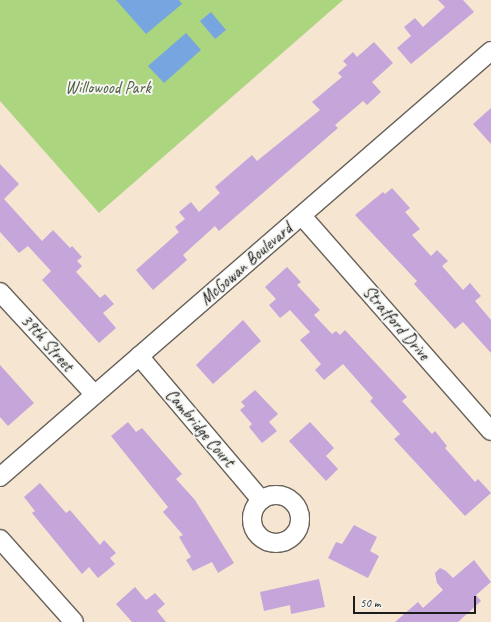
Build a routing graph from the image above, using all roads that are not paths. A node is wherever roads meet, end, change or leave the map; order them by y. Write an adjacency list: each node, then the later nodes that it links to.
1 (491, 52): 2 (street, McGowan Boulevard)
2 (302, 216): 4 (street, McGowan Boulevard); 6 (street, Stratford Drive)
3 (0, 292): 5 (street, 39th Street)
4 (139, 356): 5 (street, McGowan Boulevard); 8 (street, Cambridge Court)
5 (94, 394): 7 (street, McGowan Boulevard)
6 (491, 431)
7 (0, 477)
8 (261, 500)
9 (0, 539): 10 (street)
10 (74, 622)

